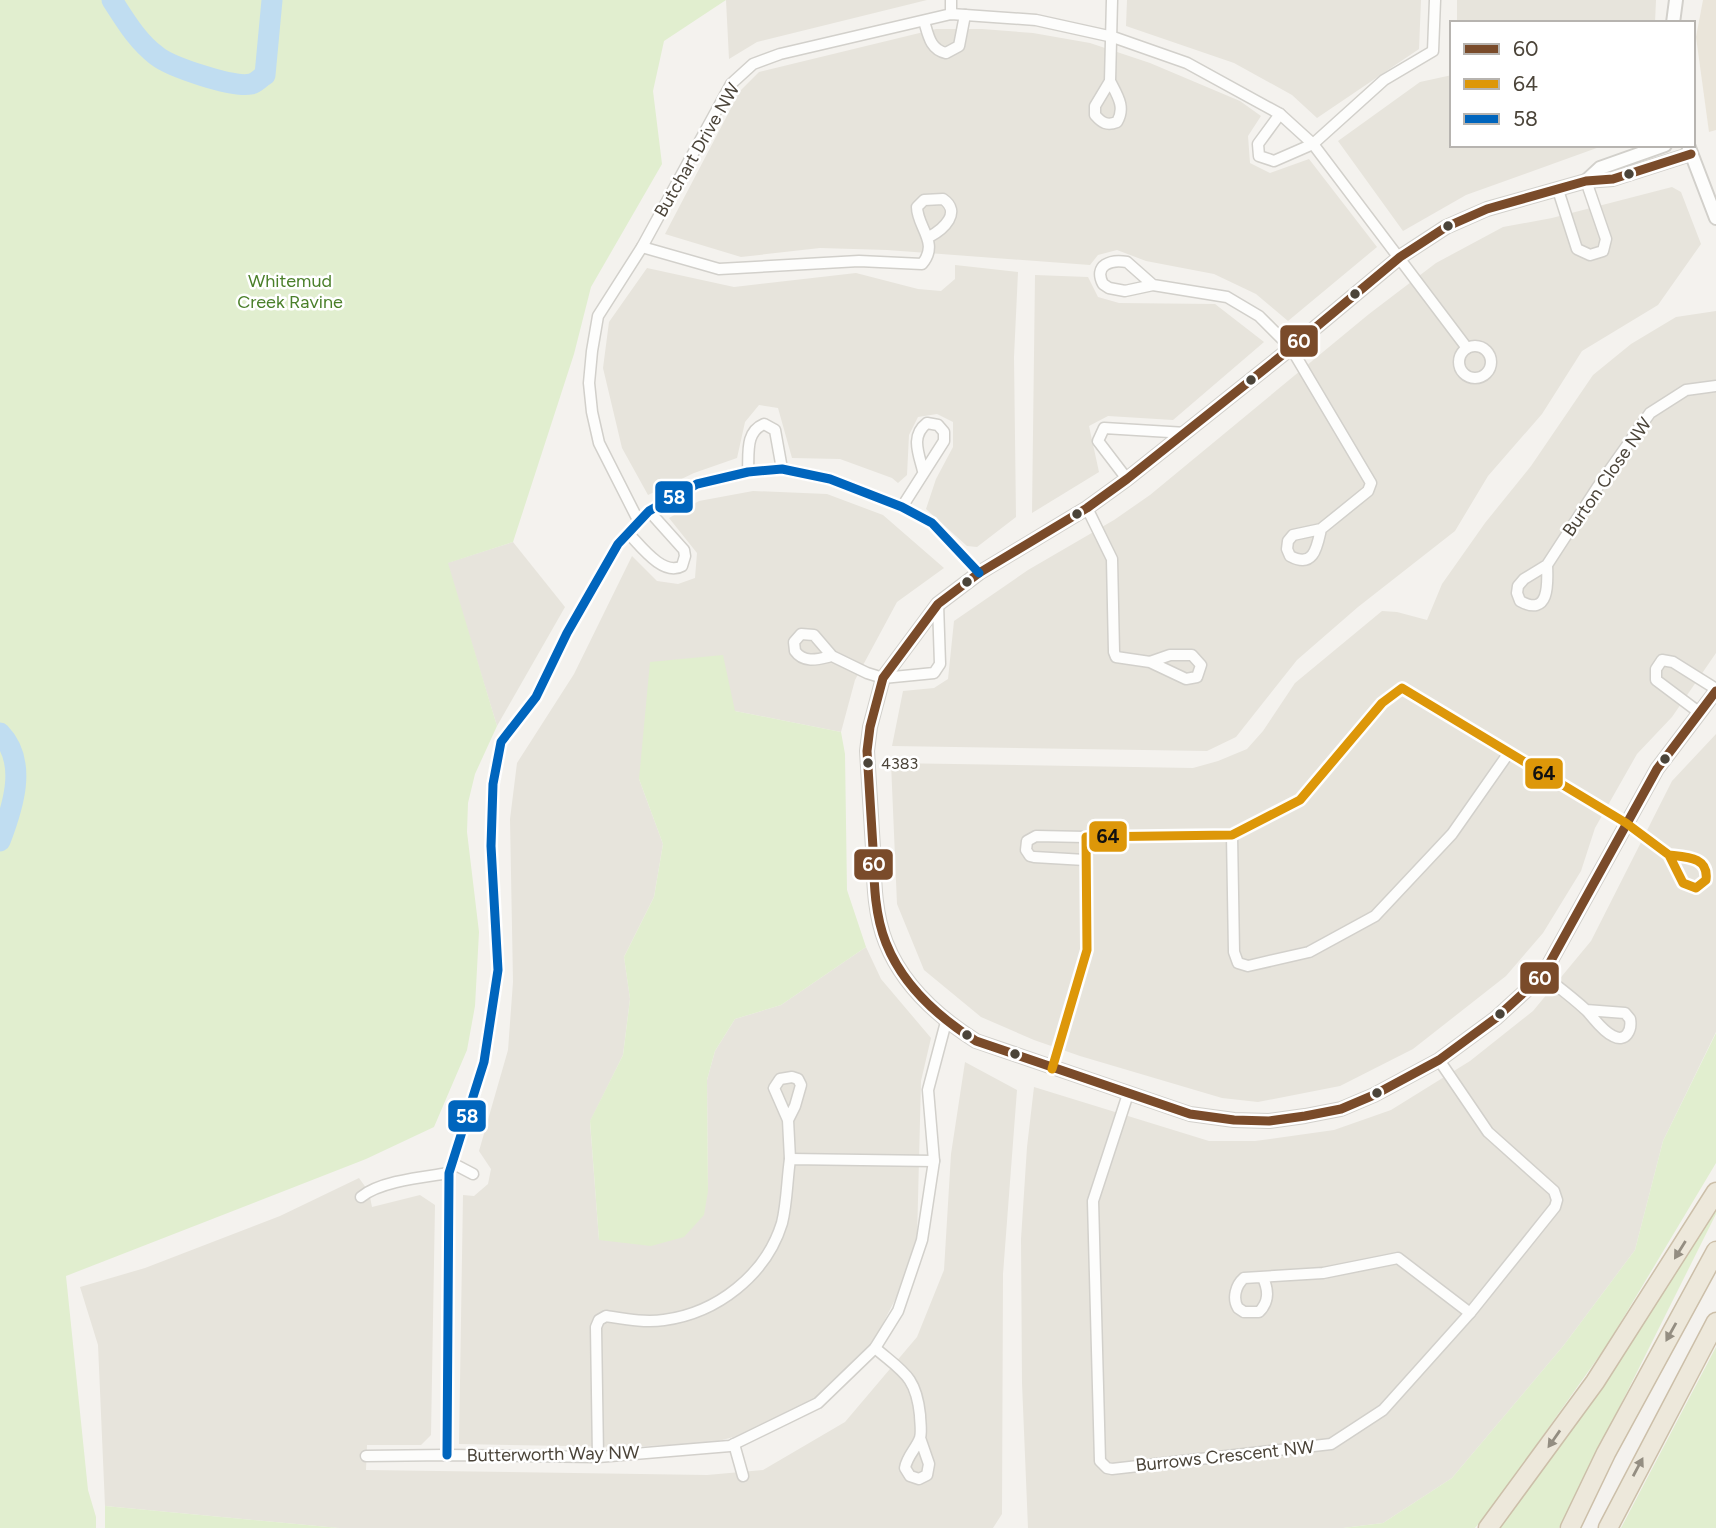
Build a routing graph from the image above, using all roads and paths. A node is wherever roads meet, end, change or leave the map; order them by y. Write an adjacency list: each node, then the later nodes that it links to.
1 (951, 0): 5 (street)
2 (1112, 0): 9 (street)
3 (1435, 0): 12 (street)
4 (1676, 0): 8 (street)
5 (951, 14): 6 (street, Butchart Drive NW); 7 (street, Butchart Drive NW)
6 (965, 15): 7 (street); 9 (street, Butchart Drive NW)
7 (924, 21): 19 (street, Butchart Drive NW)
8 (1673, 21)
9 (1113, 37): 10 (street); 11 (street, Butchart Drive NW)
10 (1110, 80)
11 (1280, 114): 12 (street, Butchart Drive NW); 12 (street)
12 (1313, 144): 20 (street, Butchart Drive NW)
13 (1659, 147): 15 (street)
14 (1689, 150): 15 (street); 17 (street)
15 (1586, 181): 16 (street); 16 (street)
16 (1558, 190): 20 (street)
17 (1716, 218)
18 (929, 237): 19 (street)
19 (642, 247): 33 (street, Butchart Drive NW)
20 (1400, 257): 22 (street); 23 (street, Butchart Drive NW)
21 (1153, 285): 21 (street); 22 (street)
22 (1291, 348): 25 (street); 34 (street)
23 (1467, 348)
24 (1716, 386): 36 (street, Burton Close NW)
25 (1186, 433): 29 (street); 29 (street)
26 (782, 468): 28 (street); 28 (street); 30 (street)
27 (923, 471): 30 (street)
28 (748, 472): 32 (street)
29 (1127, 479): 31 (street)
30 (902, 508): 37 (street)
31 (1087, 508): 37 (street); 40 (street)
32 (649, 511): 33 (street); 35 (street)
33 (639, 522): 35 (street)
34 (1321, 529)
35 (628, 533): 59 (street)
36 (1547, 565)
37 (979, 573): 38 (street)
38 (938, 604): 41 (street); 41 (street)
39 (832, 656): 41 (street)
40 (1150, 662)
41 (883, 678): 52 (street)
42 (1716, 690): 43 (street); 43 (street)
43 (1699, 713): 45 (street)
44 (1508, 754): 45 (street); 46 (street); 46 (street)
45 (1626, 823): 48 (street); 50 (street)
46 (1232, 835): 47 (street)
47 (1086, 837): 49 (street); 49 (street)
48 (1669, 855)
49 (1085, 860): 54 (street)
50 (1543, 975): 51 (street); 53 (street)
51 (1586, 1010)
52 (946, 1022): 54 (street); 58 (street, Butterworth Way NW)
53 (1439, 1060): 55 (street); 66 (street, Burrows Crescent NW)
54 (1052, 1069): 55 (street)
55 (1128, 1094): 66 (street, Burrows Crescent NW)
56 (788, 1120): 57 (street)
57 (790, 1159): 58 (street); 73 (street)
58 (934, 1161): 68 (street, Butterworth Way NW)
59 (452, 1163): 60 (street); 61 (street)
60 (449, 1173): 63 (street); 71 (street)
61 (472, 1174)
62 (1716, 1192): 75 (highway, one-way to 75)
63 (361, 1197)
64 (1716, 1251): 76 (highway, one-way to 76)
65 (1263, 1278): 66 (street)
66 (1469, 1313)
67 (1716, 1322): 77 (highway, one-way to 67)
68 (875, 1349): 69 (street); 70 (street, Butterworth Way NW)
69 (920, 1438)
70 (734, 1444): 73 (street, Butterworth Way NW); 74 (street)
71 (447, 1455): 72 (street, Butterworth Way NW); 73 (street, Butterworth Way NW)
72 (366, 1457)
73 (598, 1457)
74 (743, 1476)
75 (1489, 1528)
76 (1570, 1528)
77 (1608, 1528)

